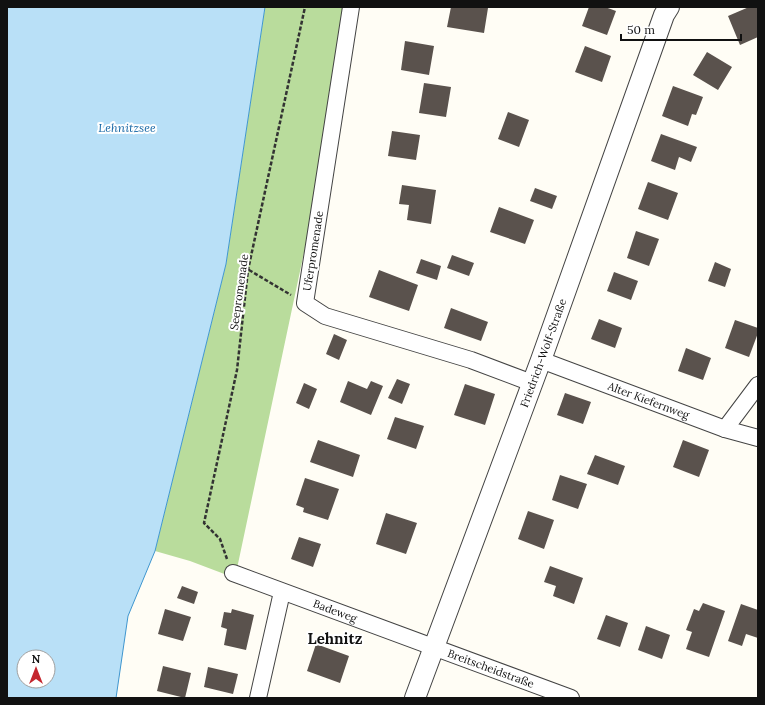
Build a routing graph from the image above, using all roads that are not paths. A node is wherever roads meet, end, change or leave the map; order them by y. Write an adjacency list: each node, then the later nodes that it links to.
1 (352, 7): 4 (street, Uferpromenade)
2 (668, 7): 3 (street, Friedrich-Wolf-Straße)
3 (541, 360): 4 (street, Friedrich-Wolf-Straße); 6 (street, Alter Kiefernweg)
4 (532, 383): 10 (street, Friedrich-Wolf-Straße)
5 (758, 385): 6 (street)
6 (725, 429): 7 (street, Alter Kiefernweg)
7 (758, 438)
8 (232, 573): 9 (street, Badeweg)
9 (282, 592): 10 (street, Badeweg); 11 (street)
10 (434, 647): 12 (street, Friedrich-Wolf-Straße); 13 (street, Breitscheidstraße)
11 (258, 698)
12 (415, 698)
13 (571, 698)

